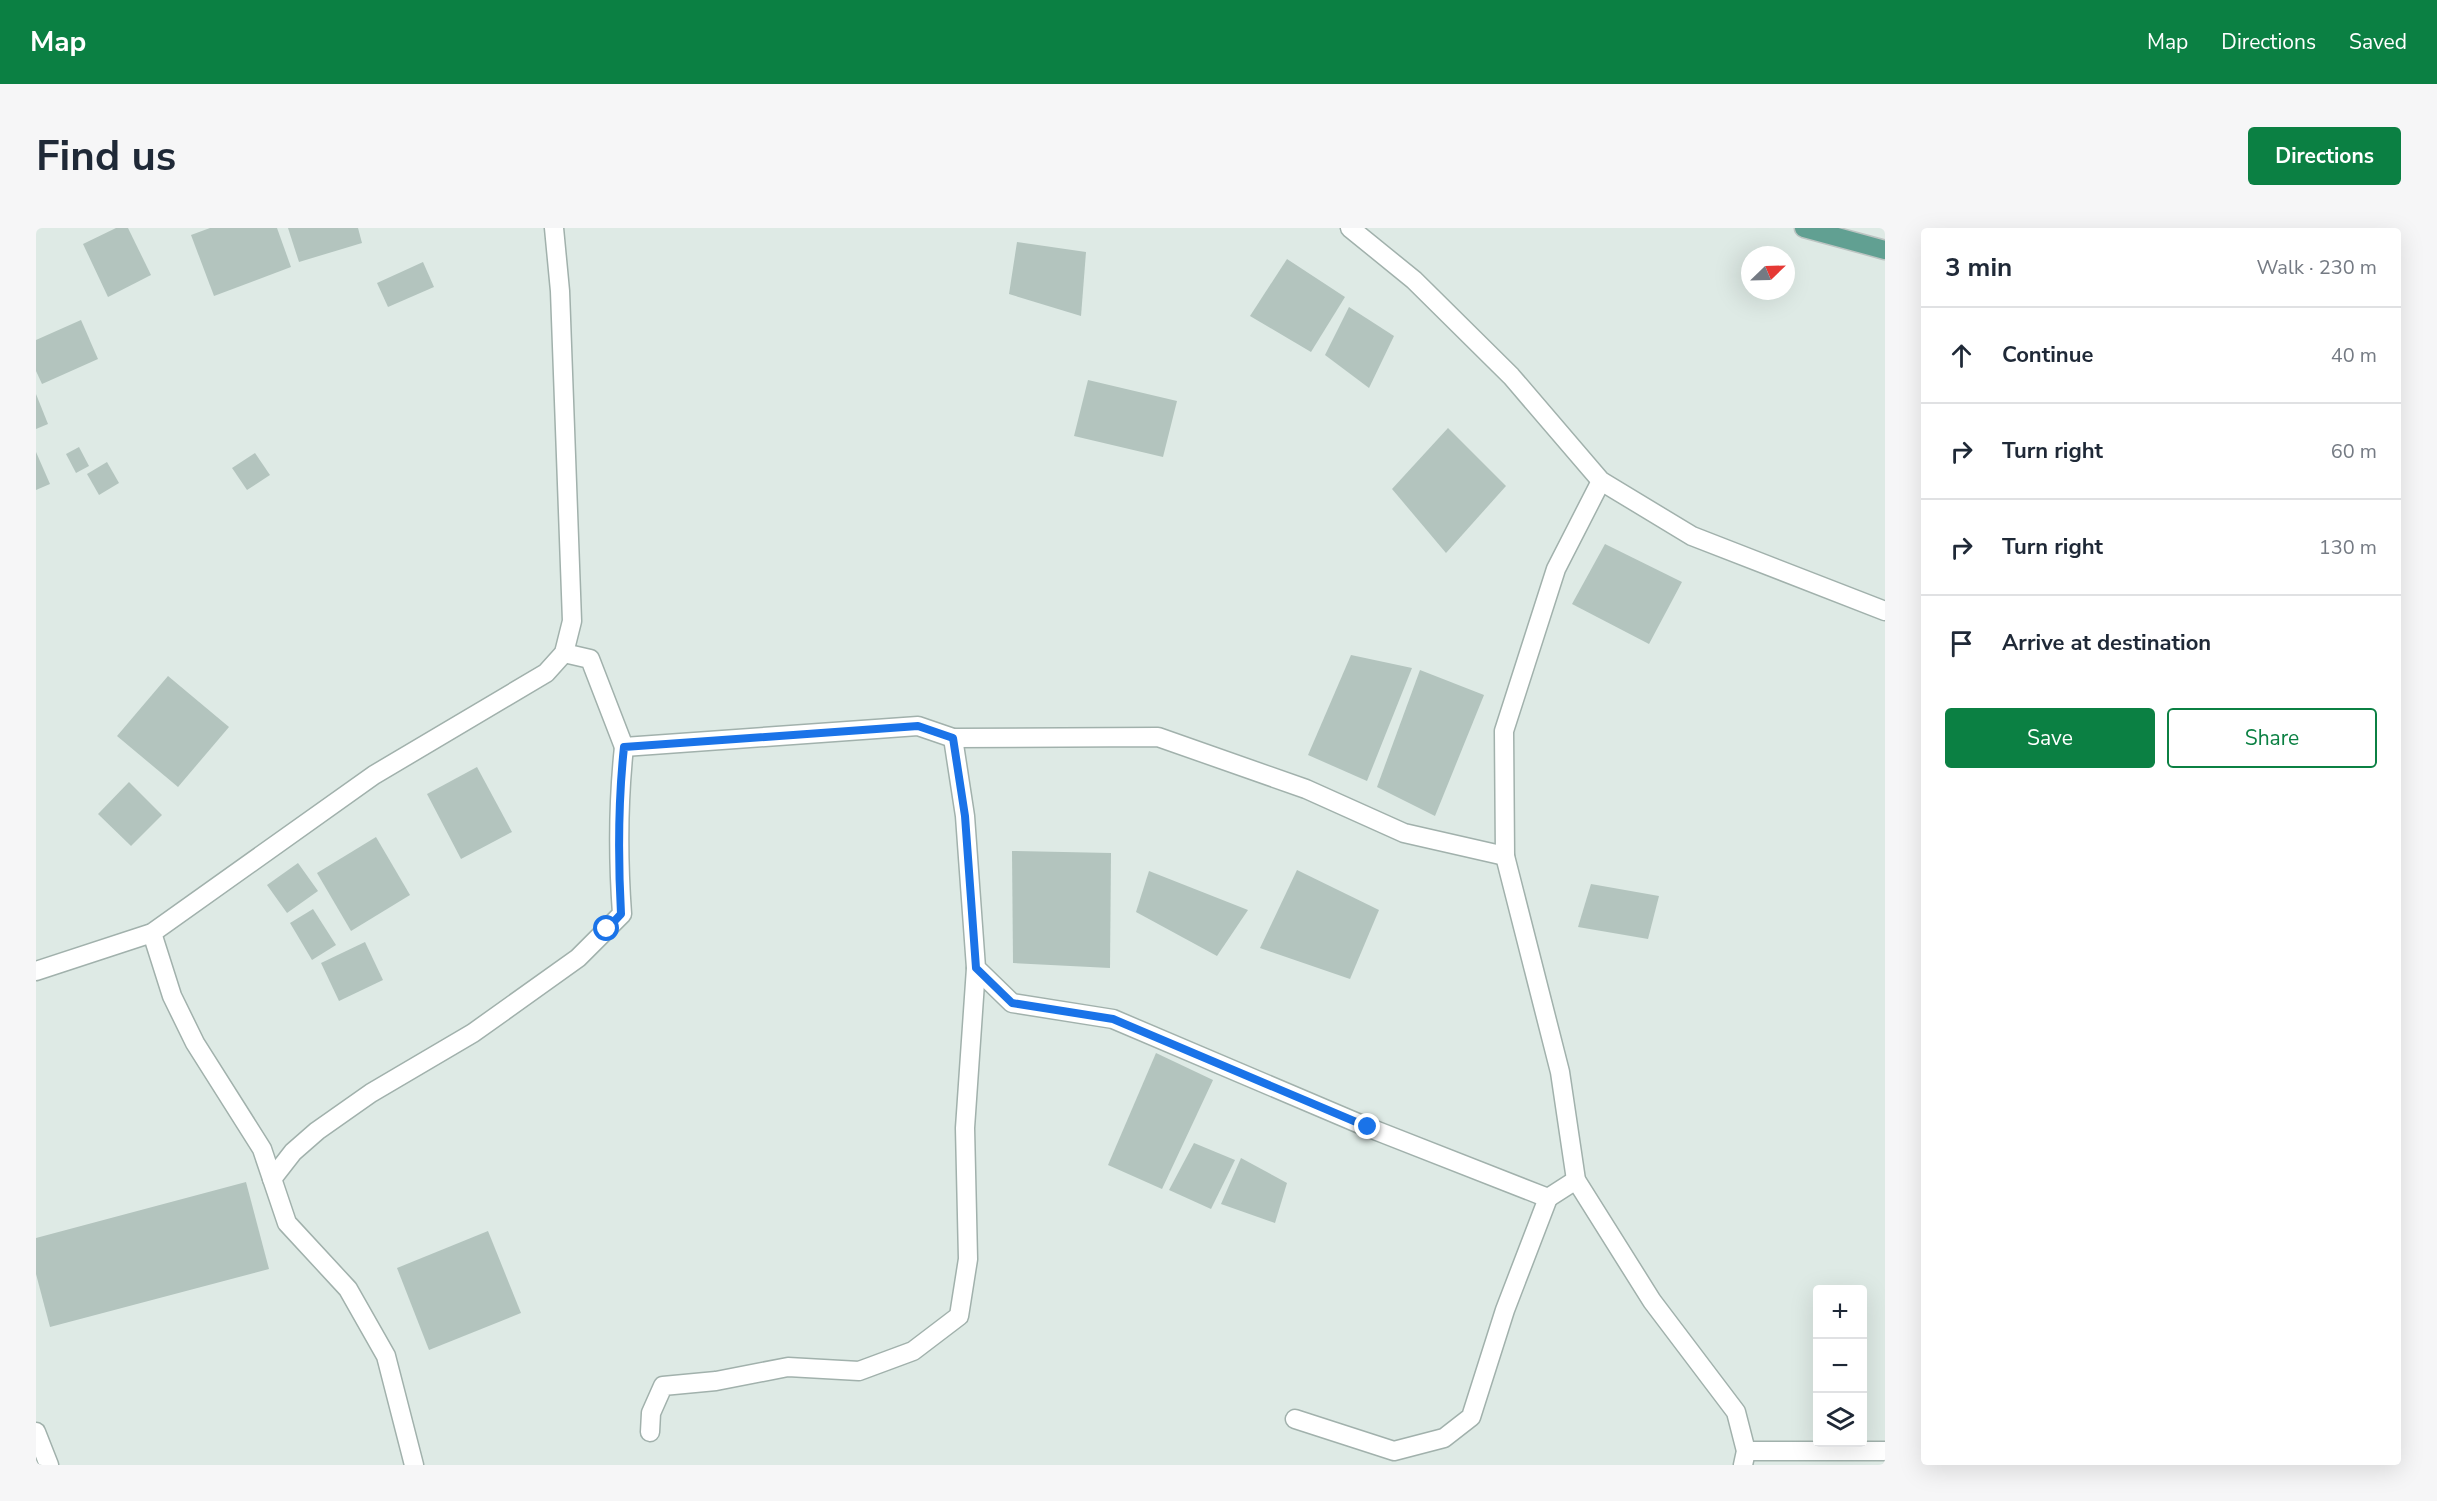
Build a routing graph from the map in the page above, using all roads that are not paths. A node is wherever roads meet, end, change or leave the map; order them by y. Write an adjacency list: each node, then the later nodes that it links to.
1 (554, 228): 7 (street)
2 (1350, 228): 5 (street)
3 (1804, 228): 4 (main road)
4 (1885, 250)
5 (1601, 482): 6 (street); 10 (street)
6 (1885, 611)
7 (564, 653): 9 (street); 11 (street)
8 (953, 738): 9 (street); 10 (street); 12 (street)
9 (624, 747): 14 (street)
10 (1505, 856): 15 (street)
11 (152, 933): 13 (street); 14 (street)
12 (976, 968): 16 (street); 19 (street)
13 (36, 971)
14 (272, 1179): 23 (street)
15 (1576, 1180): 16 (street); 21 (street)
16 (1548, 1198): 17 (street)
17 (1295, 1419)
18 (36, 1432): 22 (street)
19 (650, 1432)
20 (1885, 1451): 21 (street)
21 (1744, 1458)
22 (49, 1465)
23 (414, 1465)

